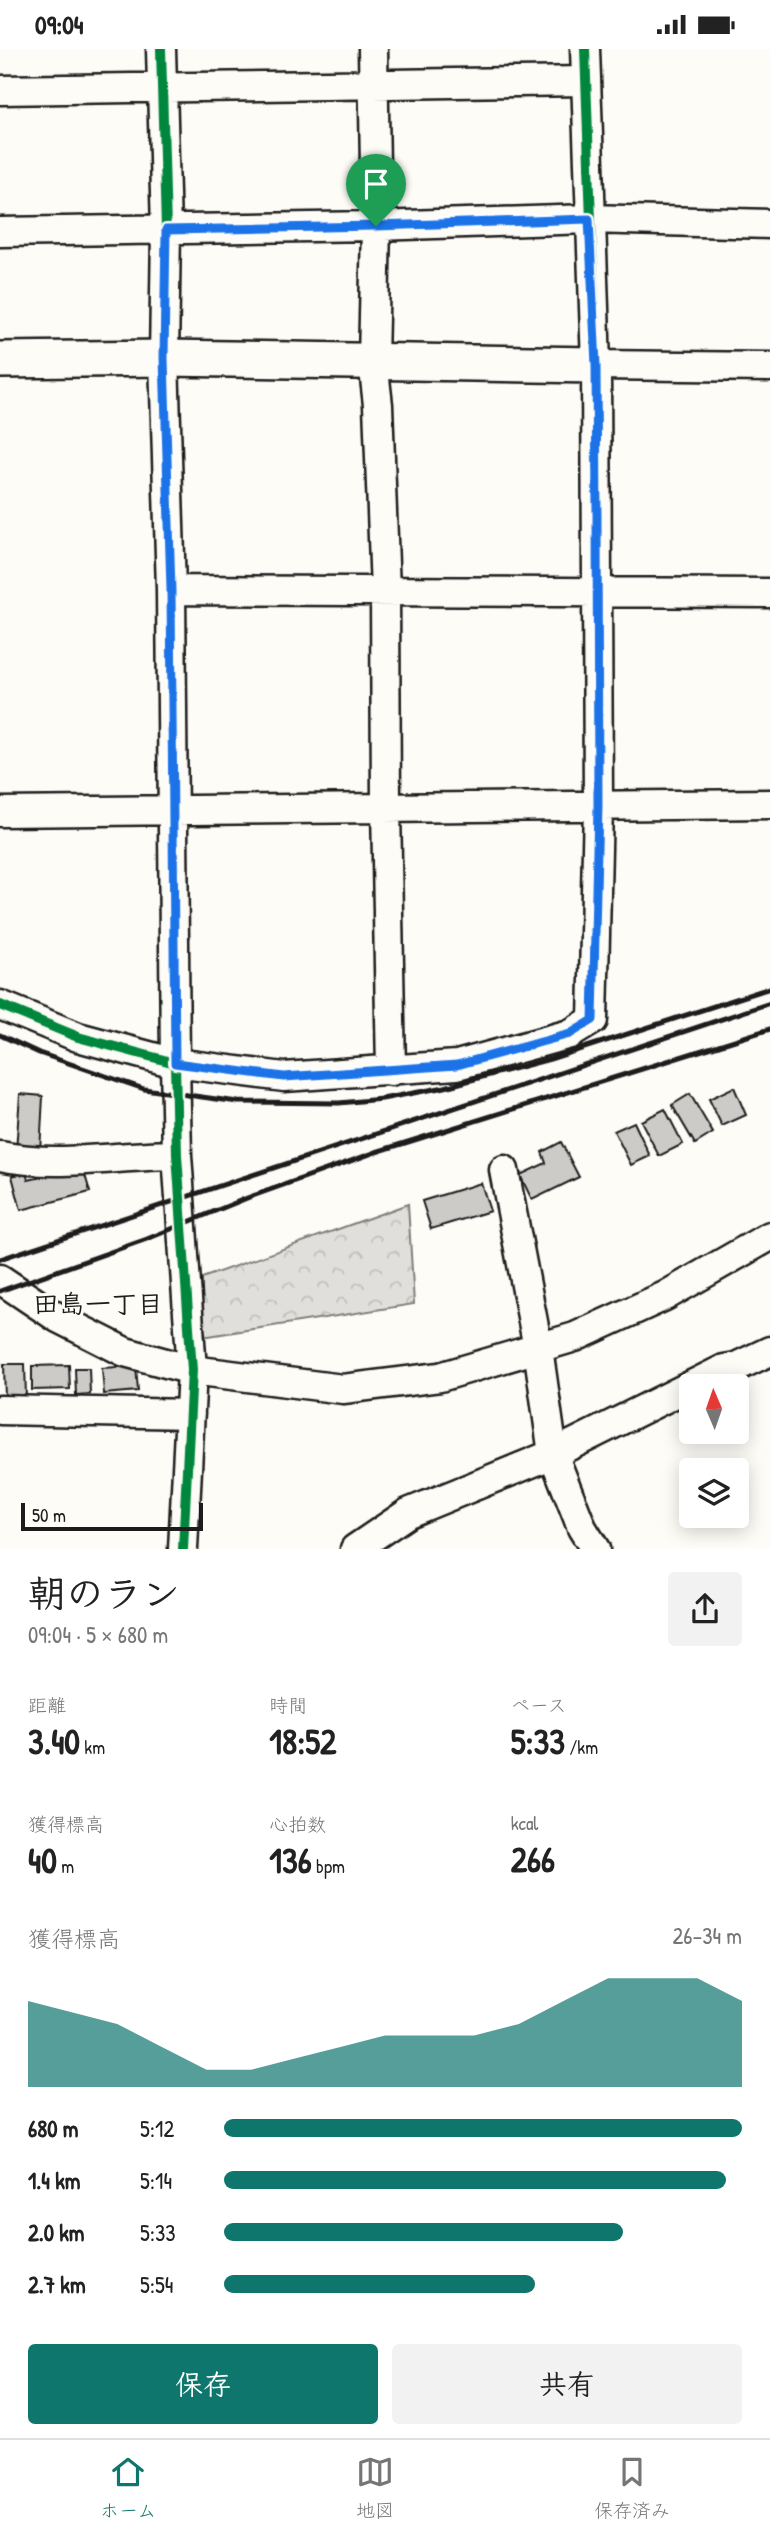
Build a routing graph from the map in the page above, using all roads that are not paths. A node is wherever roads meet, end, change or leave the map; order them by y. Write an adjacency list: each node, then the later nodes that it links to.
1 (162, 49): 6 (street)
2 (373, 49): 5 (street)
3 (585, 49): 4 (street)
4 (586, 81): 5 (street); 8 (street)
5 (374, 84): 6 (street); 10 (street)
6 (162, 87): 7 (street); 11 (street)
7 (0, 90)
8 (589, 219): 9 (street); 10 (street); 16 (street)
9 (770, 224)
10 (376, 226): 11 (street); 15 (street)
11 (166, 230): 12 (street); 13 (street)
12 (0, 232)
13 (164, 358): 14 (street); 15 (street); 18 (street)
14 (0, 360)
15 (373, 361): 16 (street); 19 (street)
16 (596, 365): 17 (street); 20 (street)
17 (770, 367)
18 (171, 590): 19 (street); 25 (street)
19 (385, 591): 20 (street); 24 (street)
20 (597, 592): 21 (street); 23 (street)
21 (770, 593)
22 (770, 804): 23 (street)
23 (598, 806): 24 (street); 29 (street)
24 (386, 808): 25 (street); 29 (street)
25 (173, 810): 26 (street); 28 (street)
26 (0, 812)
27 (0, 1005): 28 (street)
28 (175, 1063): 29 (street); 30 (street)
29 (391, 1071)
30 (177, 1154): 31 (street); 37 (street)
31 (0, 1156)
32 (504, 1170): 35 (street)
33 (770, 1236): 35 (street)
34 (0, 1279): 37 (street)
35 (538, 1348): 37 (street); 40 (street)
36 (770, 1351): 40 (street)
37 (192, 1370): 39 (street)
38 (0, 1410): 39 (street)
39 (190, 1414): 41 (street)
40 (553, 1454): 42 (street); 43 (street)
41 (183, 1549)
42 (355, 1549)
43 (595, 1549)

